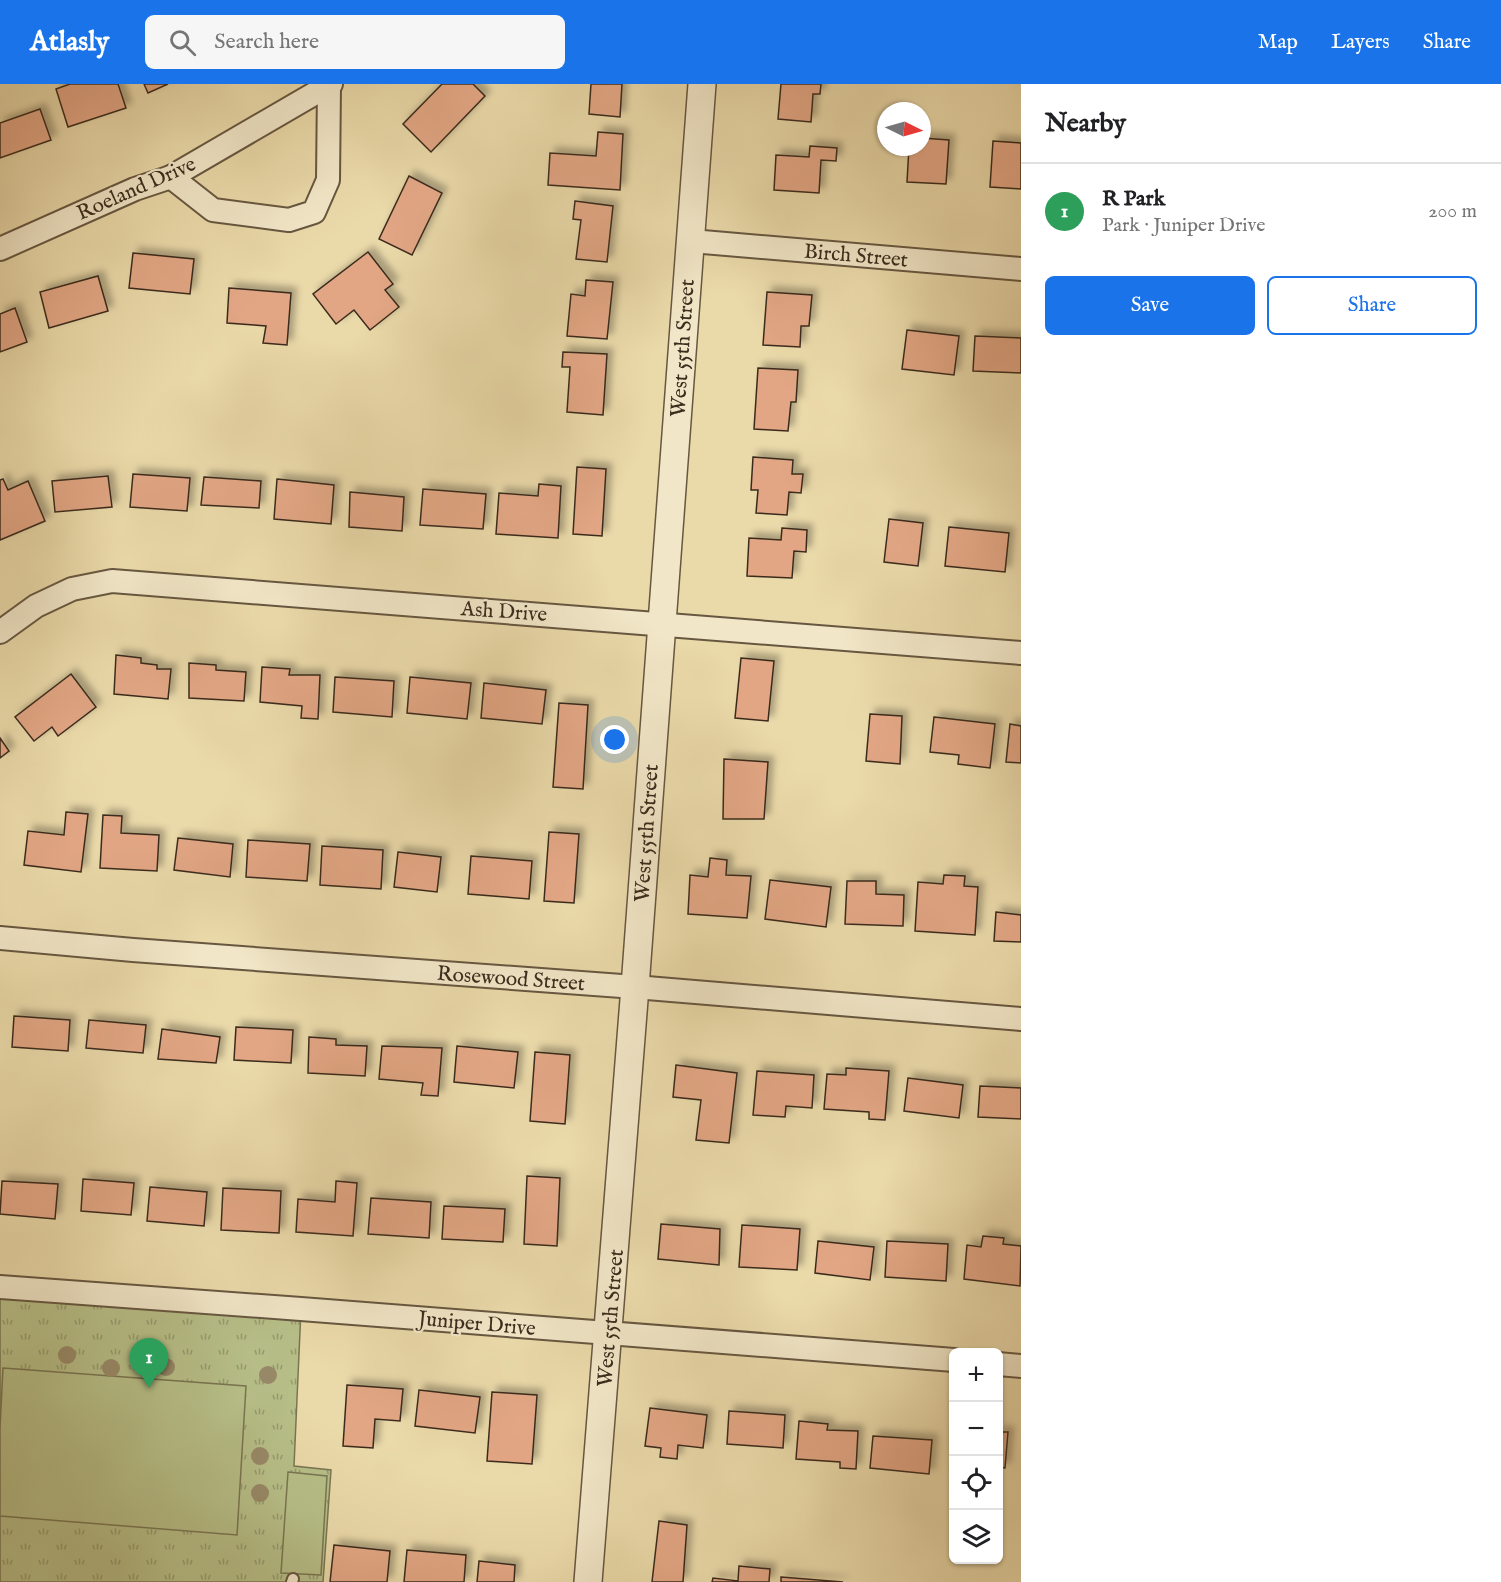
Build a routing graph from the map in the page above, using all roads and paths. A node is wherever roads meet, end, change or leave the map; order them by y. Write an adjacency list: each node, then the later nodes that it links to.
1 (702, 84): 4 (street, West 55th Street)
2 (330, 85): 3 (street, Roeland Drive); 3 (street)
3 (171, 177): 5 (street, Roeland Drive)
4 (691, 241): 6 (street, Birch Street); 7 (street, West 55th Street)
5 (0, 249)
6 (1021, 268)
7 (661, 623): 8 (street, Ash Drive); 9 (street, Ash Drive); 11 (street, West 55th Street)
8 (0, 632)
9 (1021, 653)
10 (0, 938): 11 (street, Rosewood Street)
11 (635, 987): 12 (street, Rosewood Street); 14 (street, West 55th Street)
12 (1021, 1018)
13 (0, 1287): 14 (street, Juniper Drive)
14 (609, 1334): 15 (street, Juniper Drive); 18 (street, West 55th Street)
15 (949, 1360)
16 (1003, 1364): 17 (street)
17 (1021, 1366)
18 (588, 1582)

